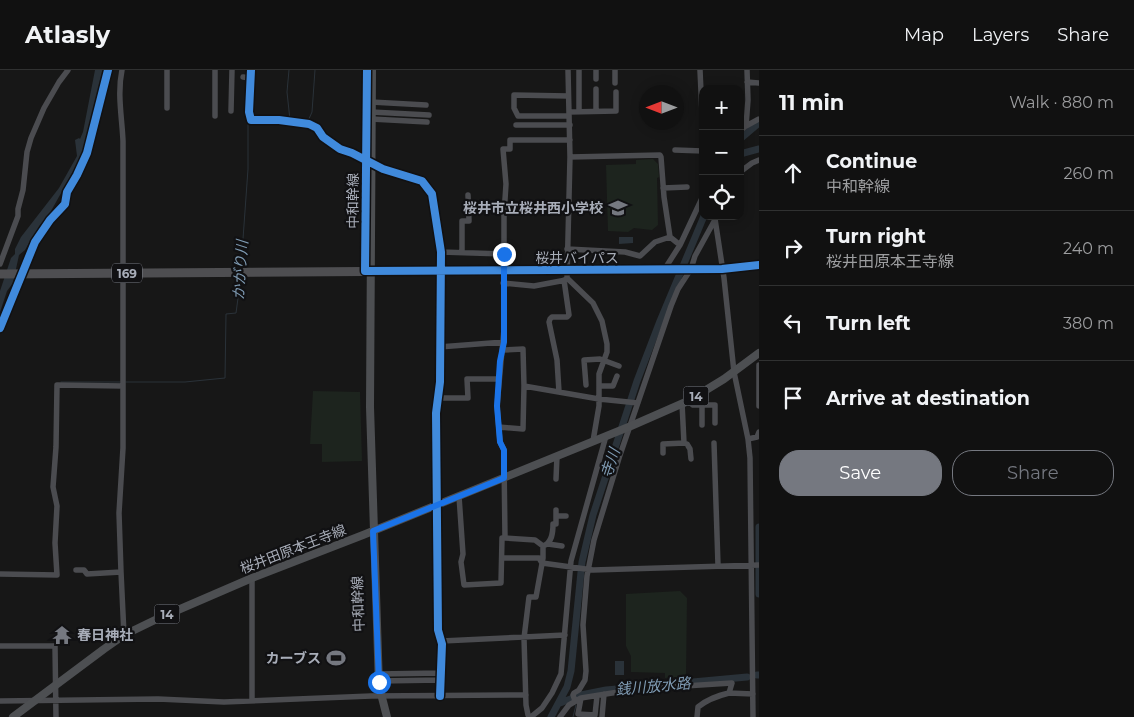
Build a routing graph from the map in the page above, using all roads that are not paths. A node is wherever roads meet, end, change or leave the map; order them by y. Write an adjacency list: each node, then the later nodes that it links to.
1 (68, 70): 62 (street)
2 (108, 70): 40 (street)
3 (122, 70): 70 (street)
4 (167, 70): 27 (street)
5 (215, 70): 33 (street)
6 (232, 70): 28 (street)
7 (251, 70): 17 (street)
8 (367, 70): 47 (main road, 中和幹線)
9 (372, 70): 25 (main road, 中和幹線)
10 (568, 70): 24 (street)
11 (579, 70): 29 (street)
12 (596, 70): 18 (street)
13 (615, 70): 20 (street)
14 (700, 70): 41 (street)
15 (747, 70): 19 (street)
16 (243, 77): 17 (street)
17 (251, 78): 47 (street)
18 (596, 78)
19 (747, 82): 21 (street); 39 (street)
20 (615, 83)
21 (759, 83)
22 (596, 89): 30 (street)
23 (616, 92): 30 (street)
24 (568, 96): 31 (street); 31 (street)
25 (371, 102): 26 (street); 34 (main road, 中和幹線)
26 (426, 105)
27 (167, 108)
28 (232, 111)
29 (579, 112): 30 (street); 31 (street)
30 (596, 112)
31 (569, 114): 37 (street)
32 (429, 115): 34 (street)
33 (215, 116)
34 (371, 116): 36 (street); 47 (main road, 中和幹線)
35 (759, 119): 39 (street)
36 (427, 122)
37 (570, 125): 38 (street); 43 (street)
38 (516, 126)
39 (746, 126): 42 (street)
40 (94, 128)
41 (703, 130)
42 (741, 130)
43 (570, 140): 46 (street); 61 (street)
44 (676, 150): 45 (street)
45 (699, 151)
46 (570, 157): 51 (street); 58 (street)
47 (368, 160): 59 (street); 68 (main road, 中和幹線)
48 (759, 160): 49 (street)
49 (744, 169)
50 (687, 187): 51 (street)
51 (663, 188): 56 (street)
52 (468, 195): 60 (street)
53 (699, 205): 57 (street)
54 (714, 220): 64 (street)
55 (715, 220): 65 (street)
56 (670, 237): 57 (street); 58 (street)
57 (680, 245): 67 (street)
58 (567, 249): 73 (street)
59 (441, 252): 60 (street); 69 (street)
60 (462, 253): 61 (street)
61 (504, 254): 66 (street)
62 (0, 264)
63 (759, 265): 65 (highway, 桜井バイパス / 169)
64 (690, 269): 65 (highway, 桜井バイパス / 169); 67 (highway, 桜井バイパス / 169); 96 (street)
65 (722, 269): 84 (street)
66 (503, 270): 69 (highway, 桜井バイパス / 169); 73 (highway, 桜井バイパス / 169); 74 (street)
67 (665, 270): 73 (highway, 桜井バイパス / 169)
68 (367, 271): 69 (highway, 桜井バイパス / 169); 70 (highway, 桜井バイパス / 169); 120 (main road, 中和幹線)
69 (440, 271): 77 (street)
70 (122, 273): 72 (highway, 桜井バイパス / 169); 89 (street)
71 (0, 274): 72 (highway, 桜井バイパス / 169)
72 (19, 274): 75 (street)
73 (566, 276): 74 (street); 81 (street); 92 (street)
74 (503, 283): 76 (street)
75 (0, 328)
76 (504, 342): 77 (street); 78 (street)
77 (439, 347): 93 (street)
78 (503, 350): 86 (street); 90 (street)
79 (759, 354): 80 (street); 84 (main road, 桜井田原本王寺線 / 14)
80 (759, 359)
81 (604, 360): 83 (street); 88 (street); 91 (street)
82 (759, 365): 87 (street)
83 (619, 366)
84 (734, 372): 97 (main road, 桜井田原本王寺線 / 14); 106 (street)
85 (617, 376): 91 (street)
86 (499, 379): 93 (street); 102 (street)
87 (758, 381): 94 (street)
88 (586, 385)
89 (123, 386): 131 (street); 132 (street)
90 (524, 386): 92 (street); 102 (street)
91 (599, 386): 95 (street)
92 (559, 392): 95 (street)
93 (438, 398): 118 (street)
94 (759, 398): 99 (street)
95 (599, 399): 96 (street); 107 (street)
96 (635, 402): 103 (street)
97 (684, 402): 98 (street); 103 (main road, 桜井田原本王寺線 / 14); 108 (street)
98 (702, 405): 100 (street); 101 (street)
99 (759, 406)
100 (715, 423)
101 (702, 425)
102 (499, 427): 113 (street)
103 (629, 427): 104 (main road, 桜井田原本王寺線 / 14); 129 (street)
104 (607, 435): 107 (main road, 桜井田原本王寺線 / 14); 128 (street)
105 (758, 436): 106 (street)
106 (748, 438): 116 (street)
107 (593, 441): 111 (main road, 桜井田原本王寺線 / 14)
108 (684, 443): 110 (street); 112 (street)
109 (714, 443): 127 (street)
110 (663, 453)
111 (557, 456): 113 (main road, 桜井田原本王寺線 / 14); 114 (street)
112 (691, 459)
113 (504, 478): 115 (main road, 桜井田原本王寺線 / 14); 121 (street)
114 (556, 479)
115 (459, 496): 118 (main road, 桜井田原本王寺線 / 14); 124 (street)
116 (751, 499): 117 (street); 126 (street)
117 (759, 500)
118 (438, 504): 120 (main road, 桜井田原本王寺線 / 14); 137 (street)
119 (566, 516): 122 (street)
120 (371, 532): 133 (main road, 桜井田原本王寺線 / 14); 140 (main road, 中和幹線); 149 (main road, 中和幹線)
121 (505, 538): 122 (street); 124 (street)
122 (545, 545): 123 (street); 125 (street)
123 (562, 546)
124 (502, 558): 125 (street)
125 (542, 564): 128 (street); 136 (street)
126 (756, 565): 127 (street); 145 (street)
127 (718, 566): 129 (street)
128 (572, 567): 129 (street); 135 (street)
129 (588, 568): 150 (street)
130 (76, 570): 131 (street)
131 (121, 572): 134 (street)
132 (0, 574)
133 (252, 578): 134 (main road, 桜井田原本王寺線 / 14); 153 (street)
134 (124, 635): 142 (main road, 桜井田原本王寺線 / 14)
135 (565, 635): 136 (street); 159 (street)
136 (524, 638): 137 (street); 146 (street)
137 (442, 641): 139 (street)
138 (0, 646): 142 (street)
139 (441, 672): 140 (street); 141 (street)
140 (379, 678): 141 (street); 149 (main road, 中和幹線)
141 (441, 680): 147 (street)
142 (54, 686): 151 (main road, 桜井田原本王寺線 / 14); 152 (street)
143 (729, 693): 144 (street); 145 (street); 162 (street)
144 (604, 694): 148 (street); 161 (street)
145 (752, 694): 163 (street)
146 (526, 695): 147 (street); 159 (street)
147 (440, 696): 149 (street)
148 (597, 696): 150 (street); 150 (street)
149 (378, 697): 153 (street); 157 (main road, 中和幹線); 158 (main road, 中和幹線)
150 (578, 700): 160 (street)
151 (34, 701): 152 (street); 154 (street); 155 (main road, 桜井田原本王寺線 / 14)
152 (55, 701): 153 (street); 156 (street)
153 (252, 701)
154 (0, 702)
155 (13, 717)
156 (56, 717)
157 (382, 717)
158 (387, 717)
159 (530, 717)
160 (560, 717)
161 (602, 717)
162 (697, 717)
163 (753, 717)

